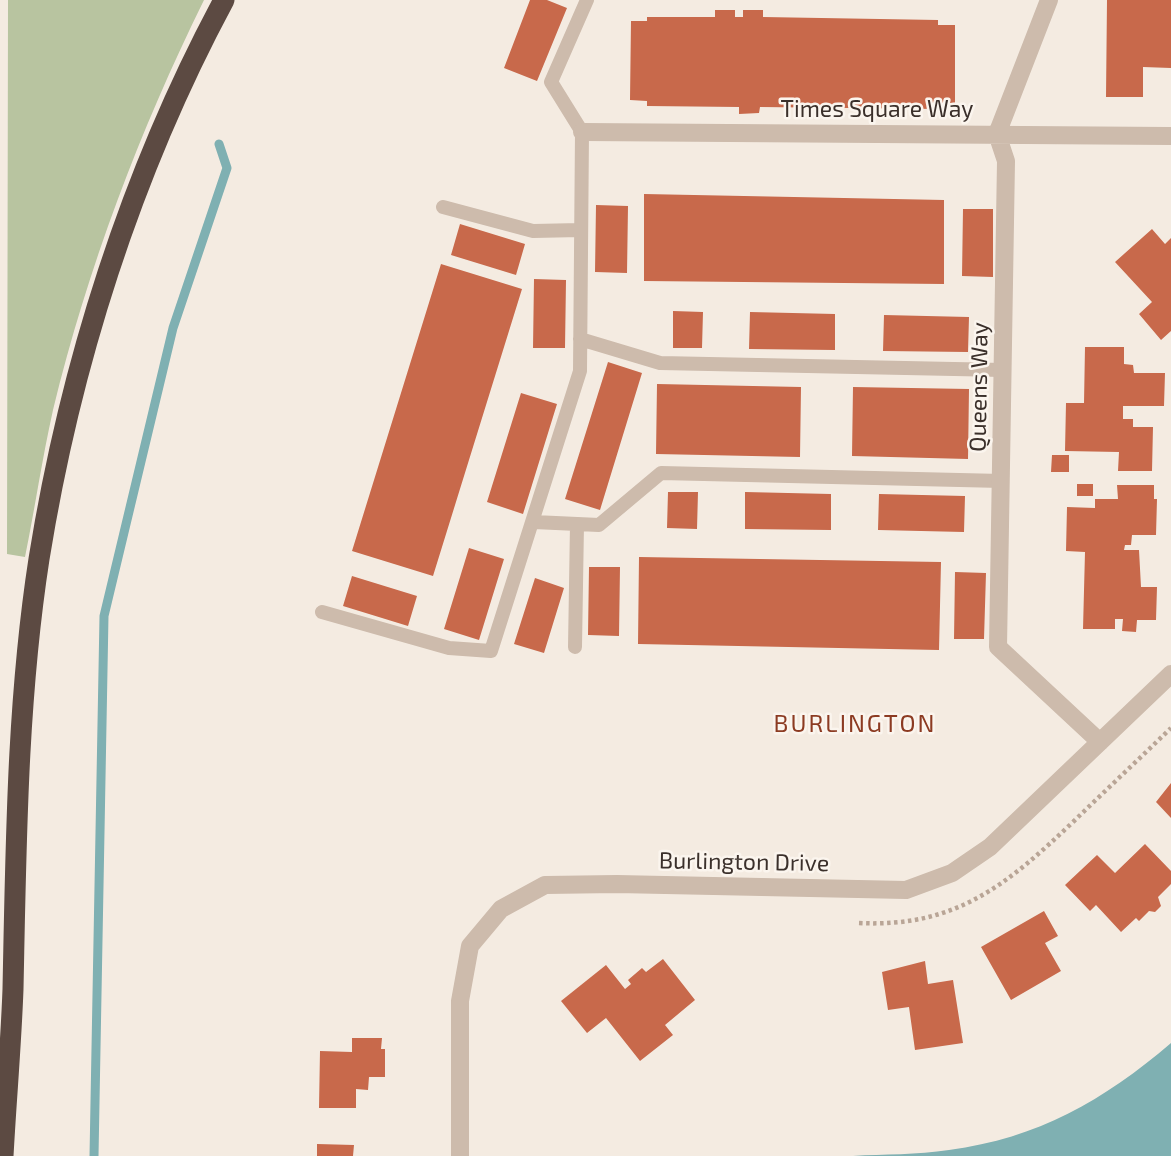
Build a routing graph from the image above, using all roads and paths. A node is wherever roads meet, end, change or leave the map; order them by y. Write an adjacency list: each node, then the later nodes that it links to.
1 (224, 0): 20 (highway)
2 (587, 0): 4 (lane)
3 (1049, 0): 5 (street)
4 (582, 132): 5 (street, Times Square Way); 8 (lane)
5 (997, 134): 6 (street, Times Square Way); 10 (street, Queens Way)
6 (1171, 136)
7 (443, 206): 8 (lane)
8 (580, 230): 9 (lane)
9 (580, 339): 10 (lane); 12 (lane)
10 (1003, 370): 11 (street, Queens Way)
11 (1002, 481): 13 (lane); 18 (street, Queens Way)
12 (534, 522): 13 (lane); 14 (lane)
13 (577, 524): 15 (lane)
14 (322, 612)
15 (575, 647)
16 (1171, 674): 18 (street, Burlington Drive)
17 (1171, 728): 19 (path)
18 (1100, 742): 21 (street, Burlington Drive)
19 (859, 923)
20 (3, 1156)
21 (460, 1156)

